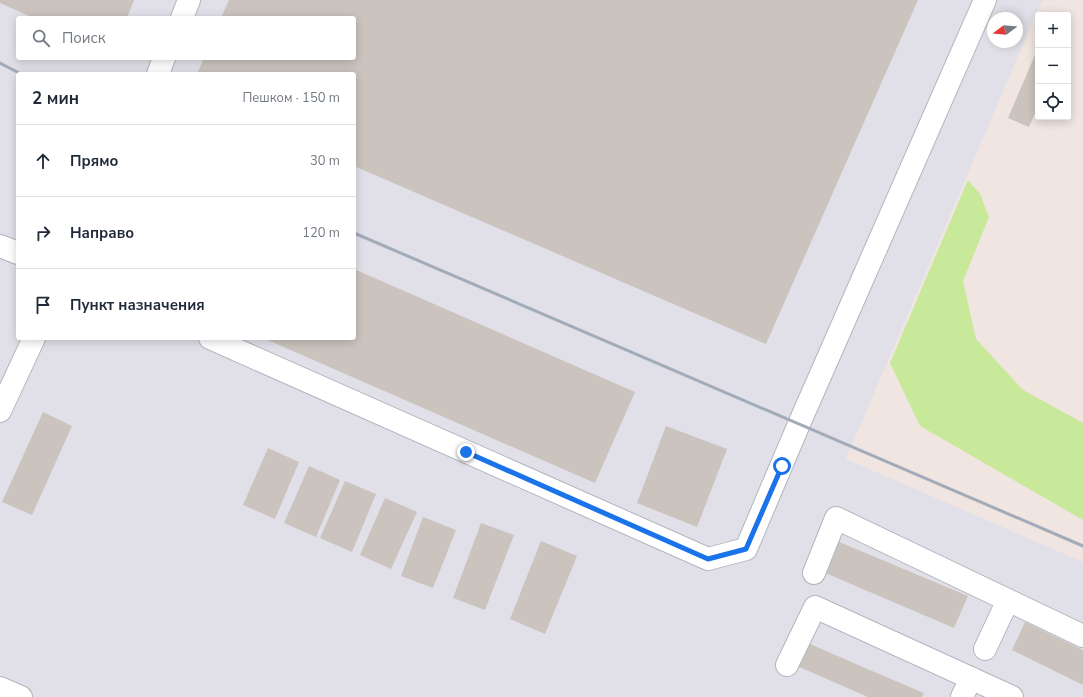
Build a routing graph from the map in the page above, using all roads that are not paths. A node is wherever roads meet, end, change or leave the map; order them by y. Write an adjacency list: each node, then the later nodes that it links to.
1 (189, 0): 3 (lane)
2 (985, 0): 9 (lane)
3 (183, 16)
4 (163, 60): 5 (lane)
5 (159, 72)
6 (0, 246): 7 (lane)
7 (16, 252)
8 (33, 340): 10 (lane)
9 (215, 340)
10 (0, 411)
11 (814, 573): 12 (lane)
12 (1008, 600): 13 (lane); 14 (lane)
13 (1083, 636)
14 (985, 649)
15 (787, 665): 17 (lane)
16 (0, 688): 18 (lane)
17 (966, 688): 19 (lane)
18 (21, 697)
19 (1012, 697)

